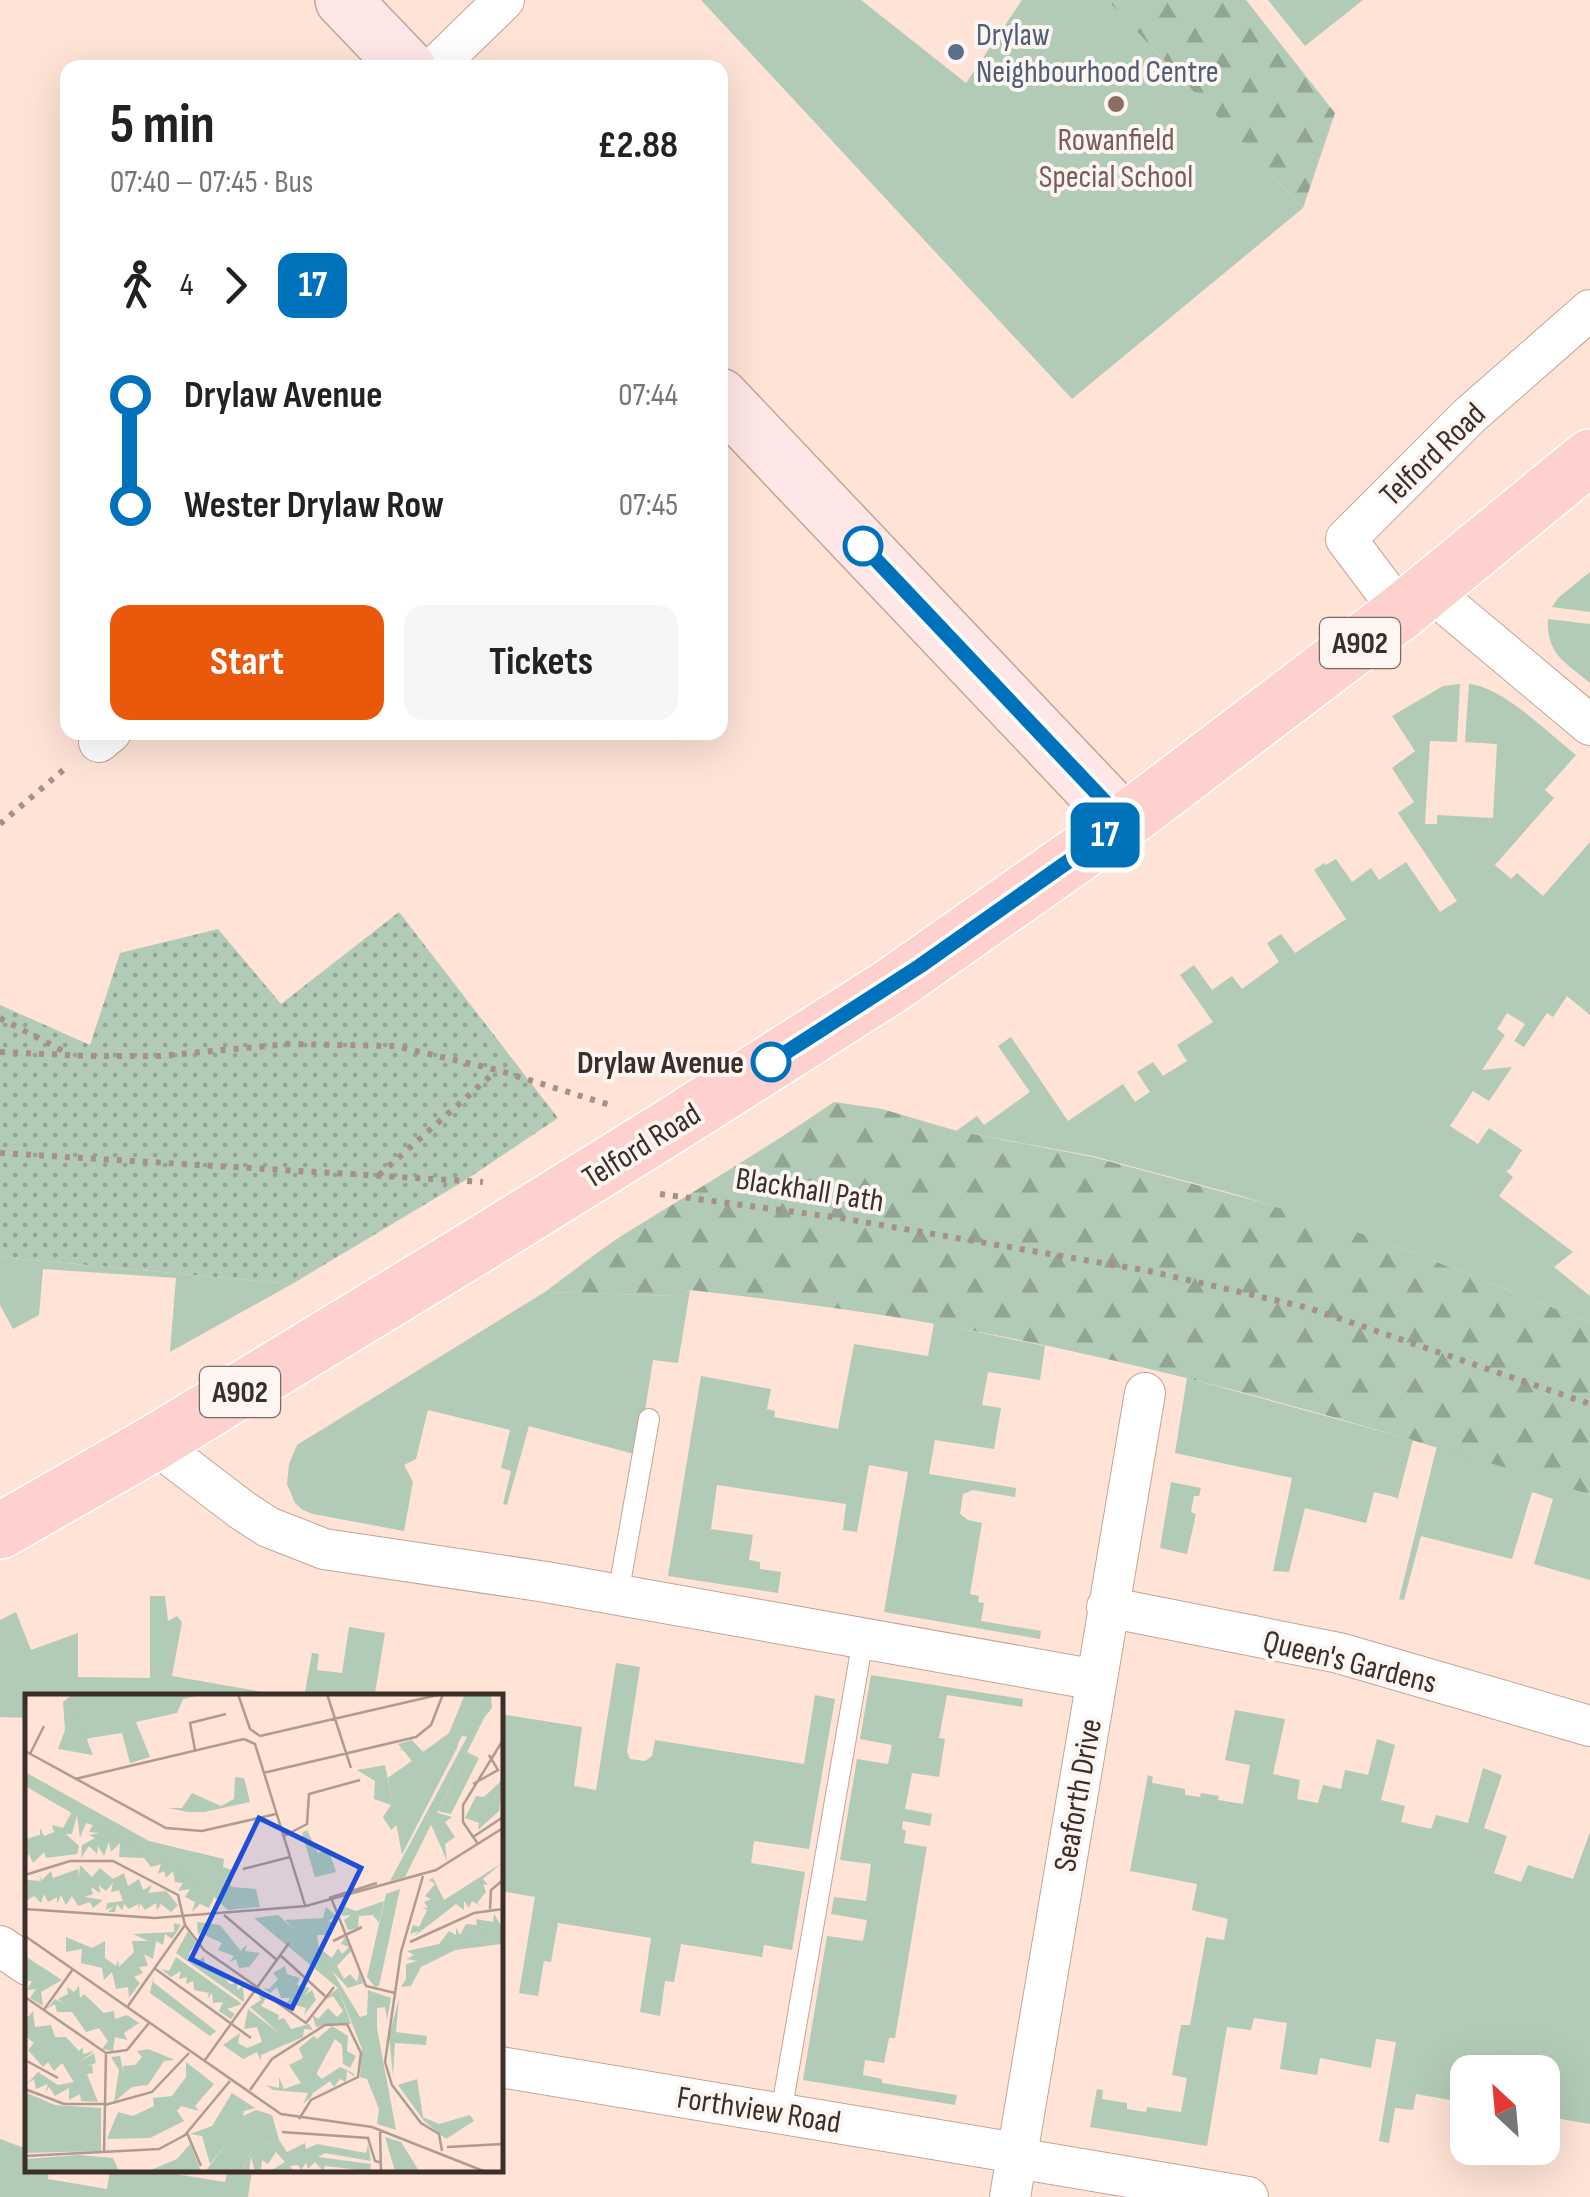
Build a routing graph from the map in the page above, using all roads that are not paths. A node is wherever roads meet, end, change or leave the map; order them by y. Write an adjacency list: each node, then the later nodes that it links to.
1 (343, 0): 3 (street)
2 (504, 0): 4 (street)
3 (400, 60)
4 (442, 60)
5 (1590, 310): 8 (street, Telford Road)
6 (728, 404): 10 (street)
7 (1590, 457): 8 (main road, Telford Road / A902)
8 (1416, 601): 9 (street); 10 (main road, Telford Road / A902)
9 (1590, 725)
10 (1124, 822): 13 (main road, Telford Road / A902, bridge)
11 (1145, 1393): 16 (street, Seaforth Drive)
12 (649, 1419): 15 (lane)
13 (154, 1444): 14 (main road, Telford Road / A902); 15 (street)
14 (0, 1532)
15 (618, 1595): 17 (street)
16 (1108, 1607): 18 (street, Seaforth Drive); 19 (street, Queen's Gardens)
17 (863, 1640): 18 (street); 23 (lane)
18 (1097, 1680): 24 (street, Seaforth Drive)
19 (1590, 1726)
20 (0, 1946): 21 (street)
21 (25, 1962)
22 (502, 2067): 23 (street, Forthview Road)
23 (781, 2113): 24 (street, Forthview Road)
24 (1014, 2169): 25 (street, Forthview Road)
25 (1248, 2197)

